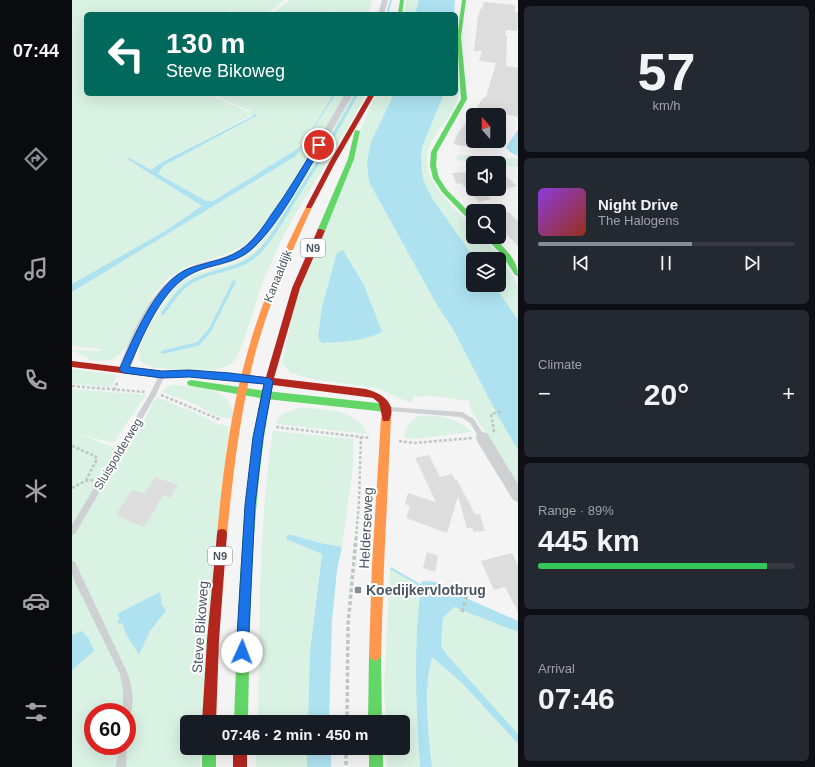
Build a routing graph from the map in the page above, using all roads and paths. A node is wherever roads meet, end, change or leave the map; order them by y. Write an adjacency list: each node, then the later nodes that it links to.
1 (385, 0): 4 (street)
2 (402, 0): 5 (main road)
3 (464, 0): 9 (main road)
4 (382, 12)
5 (400, 12)
6 (348, 96): 13 (street)
7 (371, 96): 8 (main road, Kanaaldijk / N9)
8 (361, 118): 15 (main road, Kanaaldijk / N9); 16 (main road, Kanaaldijk / N9)
9 (466, 213)
10 (496, 244): 11 (main road)
11 (518, 273)
12 (72, 364): 13 (main road)
13 (124, 370): 14 (main road)
14 (162, 375): 15 (main road); 18 (main road); 19 (lane, Sluispolderweg)
15 (245, 378): 16 (main road); 18 (main road, Steve Bikoweg / N9)
16 (269, 381): 20 (main road, N9); 21 (main road)
17 (72, 386): 19 (path)
18 (242, 391): 20 (main road); 24 (main road, Steve Bikoweg / N9)
19 (154, 393): 24 (path); 31 (lane, Sluispolderweg)
20 (266, 395): 21 (main road); 25 (main road, N9)
21 (387, 408): 27 (lane); 28 (main road, Helderseweg)
22 (500, 412): 23 (path)
23 (495, 413)
24 (235, 423): 39 (main road, Steve Bikoweg / N9)
25 (260, 425): 26 (path); 40 (main road, N9)
26 (361, 437): 28 (path); 41 (path)
27 (482, 437): 28 (path); 33 (street)
28 (386, 439): 42 (main road, Helderseweg)
29 (72, 446): 30 (path)
30 (86, 480): 31 (path); 32 (path)
31 (102, 481): 34 (lane, Sluispolderweg)
32 (72, 488)
33 (518, 496)
34 (72, 532)
35 (72, 565): 38 (lane)
36 (467, 595): 37 (path)
37 (462, 612)
38 (128, 703)
39 (209, 715)
40 (241, 715)
41 (346, 715)
42 (375, 715)
43 (122, 755): 48 (lane)
44 (209, 755): 49 (main road)
45 (240, 755): 50 (main road)
46 (346, 755): 51 (path)
47 (376, 755): 52 (main road)
48 (121, 767)
49 (209, 767)
50 (240, 767)
51 (346, 767)
52 (376, 767)

